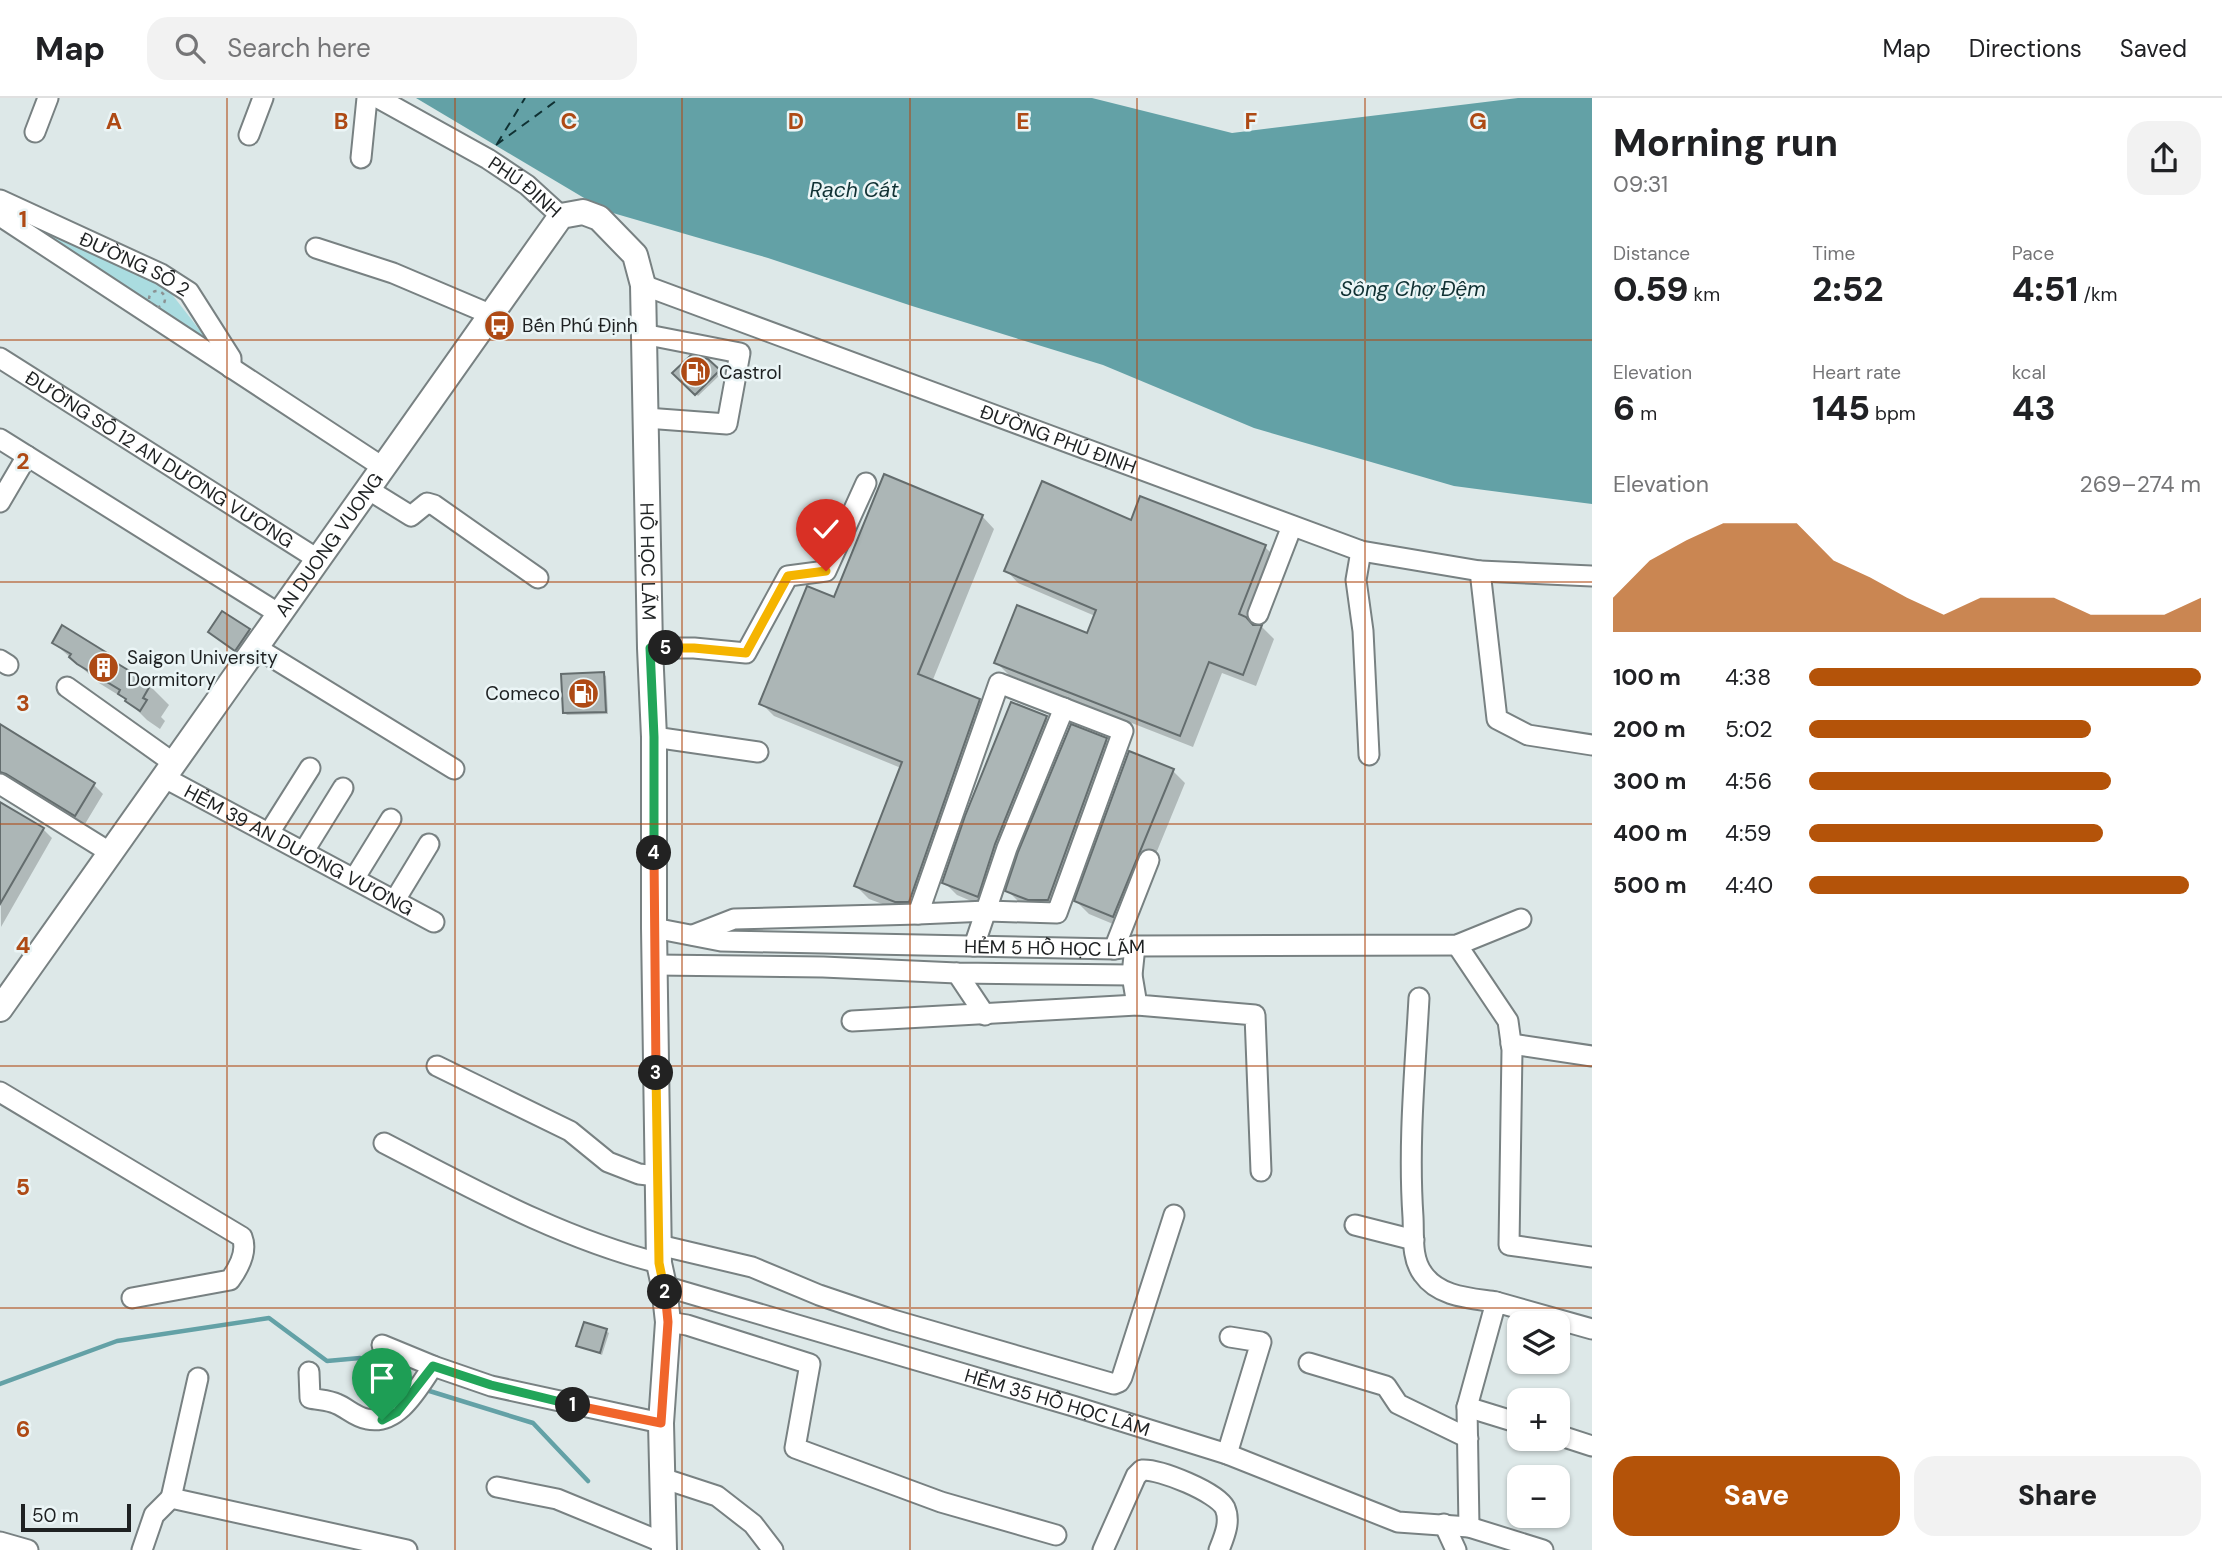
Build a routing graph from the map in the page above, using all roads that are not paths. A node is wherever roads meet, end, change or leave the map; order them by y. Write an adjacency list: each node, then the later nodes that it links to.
1 (48, 98): 5 (street)
2 (263, 98): 6 (street)
3 (367, 98): 7 (street)
4 (378, 98): 10 (street, PHÚ ĐỊNH)
5 (35, 132)
6 (249, 135)
7 (361, 158)
8 (0, 200): 16 (street, ĐƯỜNG SỐ 2)
9 (0, 216): 16 (street, ĐƯỜNG SỐ 2)
10 (561, 216): 12 (main road, PHÚ ĐỊNH); 13 (main road, AN DUONG VUONG)
11 (316, 248): 13 (street)
12 (643, 285): 14 (main road, HỒ HỌC LÃM); 24 (street, ĐƯỜNG PHÚ ĐỊNH)
13 (492, 314): 20 (main road, AN DUONG VUONG)
14 (643, 334): 17 (main road, HỒ HỌC LÃM); 17 (street)
15 (0, 358): 26 (street, ĐƯỜNG SỐ 12 AN DƯƠNG VƯƠNG)
16 (231, 368): 20 (street, ĐƯỜNG SỐ 2)
17 (646, 418): 33 (main road, HỒ HỌC LÃM)
18 (0, 439): 19 (street)
19 (27, 456): 23 (street); 30 (street)
20 (384, 468): 22 (main road, AN DUONG VUONG)
21 (866, 483): 33 (street)
22 (369, 490): 26 (main road, AN DUONG VUONG); 29 (street)
23 (0, 502)
24 (1292, 526): 25 (street, ĐƯỜNG PHÚ ĐỊNH); 31 (street)
25 (1361, 551): 27 (street, ĐƯỜNG PHÚ ĐỊNH); 39 (street)
26 (319, 560): 30 (main road, AN DUONG VUONG)
27 (1480, 571): 28 (street, ĐƯỜNG PHÚ ĐỊNH); 37 (street)
28 (1592, 576)
29 (538, 578)
30 (281, 614): 32 (main road, AN DUONG VUONG)
31 (1258, 614)
32 (257, 648): 41 (street); 42 (main road, AN DUONG VUONG)
33 (650, 648): 36 (main road, HỒ HỌC LÃM)
34 (67, 687): 42 (street, HẺM 39 AN DƯƠNG VƯƠNG)
35 (1064, 708): 53 (street); 53 (street); 54 (street)
36 (654, 737): 38 (street); 57 (main road, HỒ HỌC LÃM)
37 (1592, 745)
38 (758, 752)
39 (1369, 755)
40 (310, 768): 46 (street)
41 (454, 769)
42 (170, 771): 46 (street, HẺM 39 AN DƯƠNG VƯƠNG); 49 (main road, AN DUONG VUONG)
43 (0, 785): 49 (street)
44 (343, 788): 48 (street)
45 (391, 819): 51 (street)
46 (269, 834): 48 (street, HẺM 39 AN DƯƠNG VƯƠNG)
47 (429, 844): 52 (street)
48 (304, 852): 51 (street, HẺM 39 AN DƯƠNG VƯƠNG)
49 (111, 853): 68 (main road, AN DUONG VUONG)
50 (1149, 860): 62 (street)
51 (354, 879): 52 (street, HẺM 39 AN DƯƠNG VƯƠNG)
52 (395, 900): 56 (street, HẺM 39 AN DƯƠNG VƯƠNG)
53 (986, 911): 54 (street); 60 (street)
54 (918, 914): 58 (street)
55 (1521, 919): 59 (street)
56 (434, 922)
57 (654, 928): 58 (street, HẺM 5 HỒ HỌC LÃM); 63 (main road, HỒ HỌC LÃM)
58 (693, 935): 60 (street, HẺM 5 HỒ HỌC LÃM)
59 (1457, 944): 61 (street, HẺM 5 HỒ HỌC LÃM); 71 (street)
60 (974, 946): 62 (street, HẺM 5 HỒ HỌC LÃM)
61 (1135, 946): 62 (street, HẺM 5 HỒ HỌC LÃM); 65 (street)
62 (1114, 949)
63 (655, 965): 64 (street); 77 (main road, HỒ HỌC LÃM)
64 (957, 973): 65 (street); 69 (street)
65 (1132, 975): 67 (street)
66 (1419, 998): 80 (street)
67 (1137, 1005): 69 (street); 76 (street)
68 (0, 1009)
69 (985, 1015): 70 (street)
70 (852, 1021)
71 (1511, 1044): 72 (street); 81 (street)
72 (1592, 1056)
73 (438, 1066): 77 (street)
74 (0, 1092): 83 (street)
75 (384, 1143): 82 (street)
76 (1261, 1171)
77 (657, 1176): 82 (main road, HỒ HỌC LÃM)
78 (1174, 1215): 82 (street)
79 (1355, 1225): 80 (street)
80 (1414, 1240): 84 (street)
81 (1592, 1257)
82 (661, 1265): 85 (main road, HỒ HỌC LÃM); 99 (street, HẺM 35 HỒ HỌC LÃM)
83 (132, 1298)
84 (1496, 1302): 86 (street); 93 (street)
85 (668, 1322): 95 (main road, HỒ HỌC LÃM); 105 (street)
86 (1592, 1329)
87 (1230, 1337): 99 (street)
88 (382, 1345): 90 (street)
89 (1309, 1363): 96 (street)
90 (433, 1366): 91 (street); 95 (street)
91 (309, 1372)
92 (198, 1378): 102 (street)
93 (1467, 1407): 94 (street); 96 (street)
94 (1507, 1419)
95 (661, 1423): 100 (main road, HỒ HỌC LÃM)
96 (1468, 1438): 104 (street)
97 (1570, 1440): 98 (street)
98 (1592, 1446)
99 (1227, 1454): 103 (street, HẺM 35 HỒ HỌC LÃM)
100 (662, 1478): 108 (main road, HỒ HỌC LÃM); 111 (street)
101 (497, 1487): 108 (street)
102 (171, 1499): 107 (street); 109 (street)
103 (1444, 1524): 104 (street, HẺM 35 HỒ HỌC LÃM); 113 (street)
104 (1469, 1527): 114 (street, HẺM 35 HỒ HỌC LÃM)
105 (1056, 1535)
106 (1222, 1542): 112 (street)
107 (340, 1543): 110 (street)
108 (664, 1547)
109 (142, 1550)
110 (407, 1550)
111 (774, 1550)
112 (1103, 1550)
113 (1457, 1550)
114 (1544, 1550)

